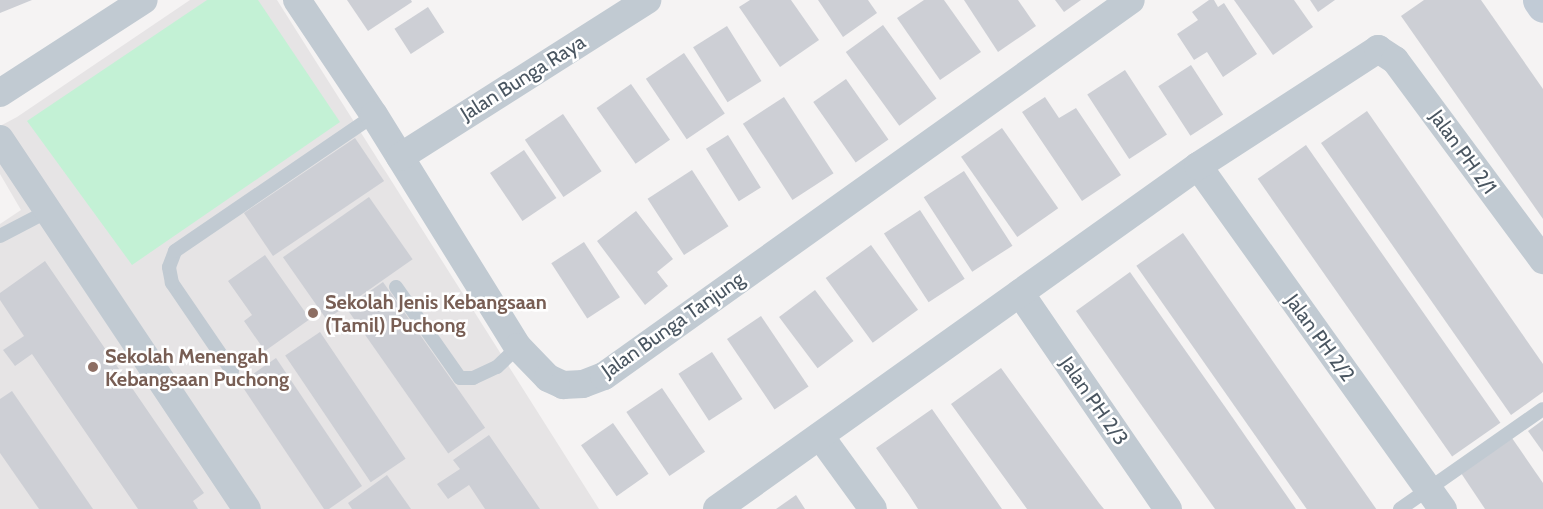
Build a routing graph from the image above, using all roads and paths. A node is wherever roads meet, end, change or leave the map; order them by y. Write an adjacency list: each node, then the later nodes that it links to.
1 (144, 0): 7 (street)
2 (297, 0): 8 (street, Jalan Bunga Tanjung)
3 (647, 0): 10 (street, Jalan Bunga Raya)
4 (1131, 0): 17 (street, Jalan Bunga Tanjung)
5 (1539, 0): 6 (main road)
6 (1543, 6)
7 (0, 93)
8 (374, 115): 10 (street, Jalan Bunga Tanjung); 18 (lane)
9 (0, 140): 12 (street)
10 (400, 157): 17 (street, Jalan Bunga Tanjung)
11 (1198, 166): 14 (street, Jalan PH 2/1); 16 (street); 21 (street, Jalan PH 2/2)
12 (48, 211): 13 (lane); 22 (street)
13 (0, 236)
14 (1543, 260)
15 (396, 287): 17 (lane)
16 (1020, 294): 20 (street); 25 (street, Jalan PH 2/3)
17 (518, 346)
18 (232, 372)
19 (1543, 409): 21 (lane)
20 (820, 436): 23 (street); 24 (street)
21 (1436, 499): 26 (lane)
22 (247, 509)
23 (717, 509)
24 (873, 509)
25 (1168, 509)
26 (1400, 509)

